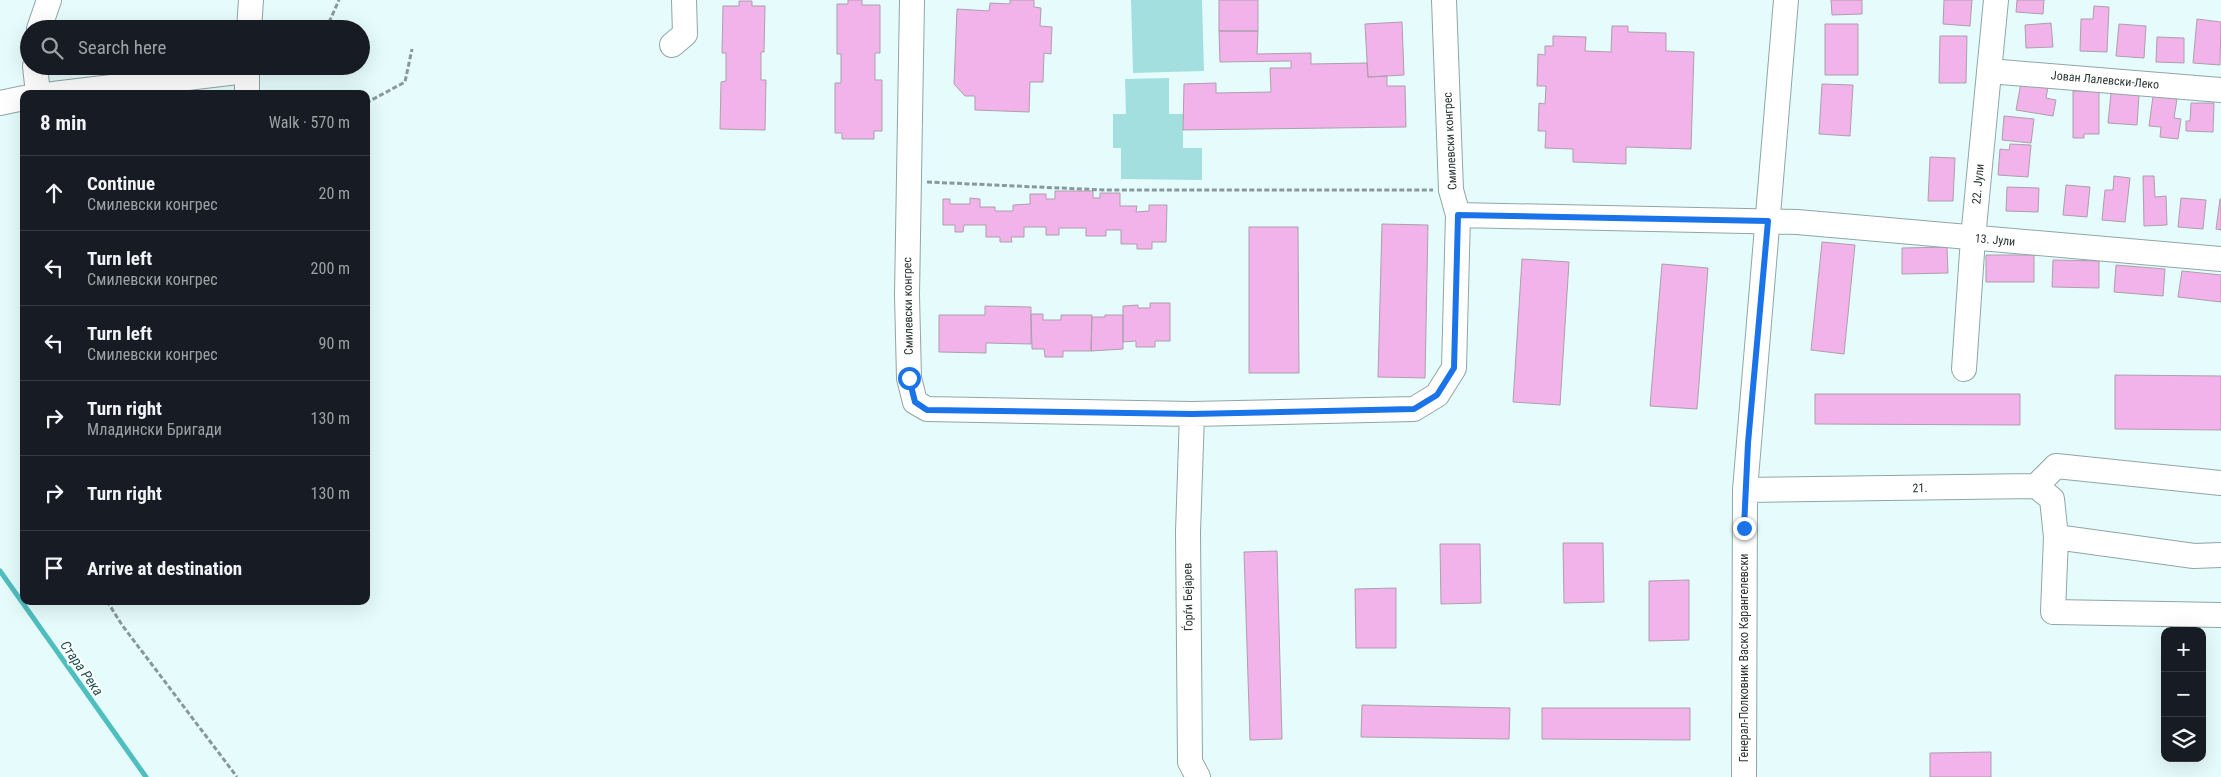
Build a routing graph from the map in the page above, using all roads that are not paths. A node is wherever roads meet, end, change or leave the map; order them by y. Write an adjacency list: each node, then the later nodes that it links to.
1 (49, 0): 8 (street)
2 (251, 0): 9 (street)
3 (684, 0): 10 (street)
4 (912, 0): 24 (street, Смилевски конгрес)
5 (1444, 0): 19 (street, Смилевски конгрес)
6 (1786, 0): 20 (street, Генерал-Полковник Васко Карангелевски)
7 (1996, 0): 11 (street, 22. Јули)
8 (42, 20)
9 (250, 20)
10 (672, 46)
11 (1989, 71): 16 (street, Јован Лалевски-Леко); 21 (street, 22. Јули)
12 (36, 75): 14 (street)
13 (247, 77): 15 (street)
14 (38, 90)
15 (99, 90)
16 (2221, 90)
17 (20, 99): 18 (street)
18 (0, 102)
19 (1458, 215): 20 (street, 13. Јули); 24 (street, Смилевски конгрес)
20 (1768, 221): 21 (street, 13. Јули); 27 (street, Генерал-Полковник Васко Карангелевски)
21 (1973, 238): 22 (street, 13. Јули); 23 (street, 22. Јули)
22 (2221, 259)
23 (1964, 369)
24 (1192, 414): 31 (street, Ѓорѓи Бејарев)
25 (2221, 483): 26 (street)
26 (2036, 486): 27 (street, 21.); 28 (street)
27 (1745, 490): 32 (street, Генерал-Полковник Васко Карангелевски)
28 (2056, 537): 29 (street); 30 (street)
29 (2221, 556)
30 (2221, 615)
31 (1198, 777)
32 (1744, 777)

